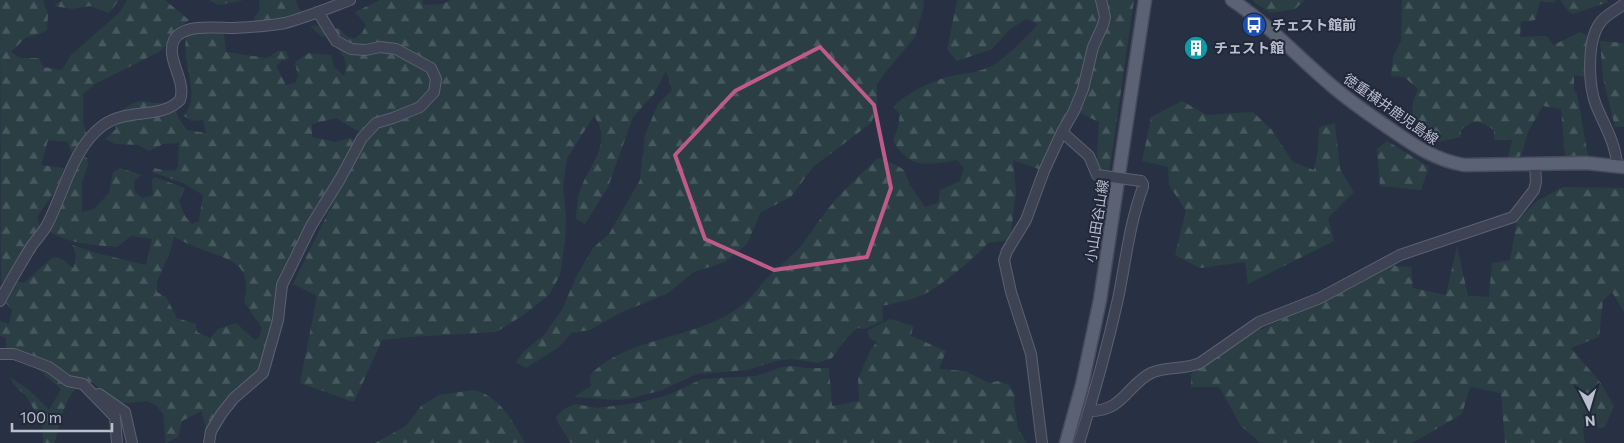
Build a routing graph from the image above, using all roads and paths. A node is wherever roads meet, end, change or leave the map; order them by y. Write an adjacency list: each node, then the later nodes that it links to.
1 (350, 0): 6 (street)
2 (1101, 0): 7 (street)
3 (1145, 0): 18 (main road, 小山田谷山線)
4 (1232, 0): 8 (main road, 徳重横井鹿児島線)
5 (1624, 4): 9 (street)
6 (318, 12): 10 (street); 16 (street)
7 (1062, 132): 13 (street, bridge); 17 (street)
8 (1535, 164): 9 (main road, 徳重横井鹿児島線); 13 (street)
9 (1621, 166)
10 (0, 301)
11 (0, 354): 12 (street)
12 (84, 386): 14 (street); 15 (street)
13 (1089, 411): 19 (street)
14 (117, 443)
15 (132, 443)
16 (209, 443)
17 (1042, 443)
18 (1066, 443)
19 (1079, 443)

